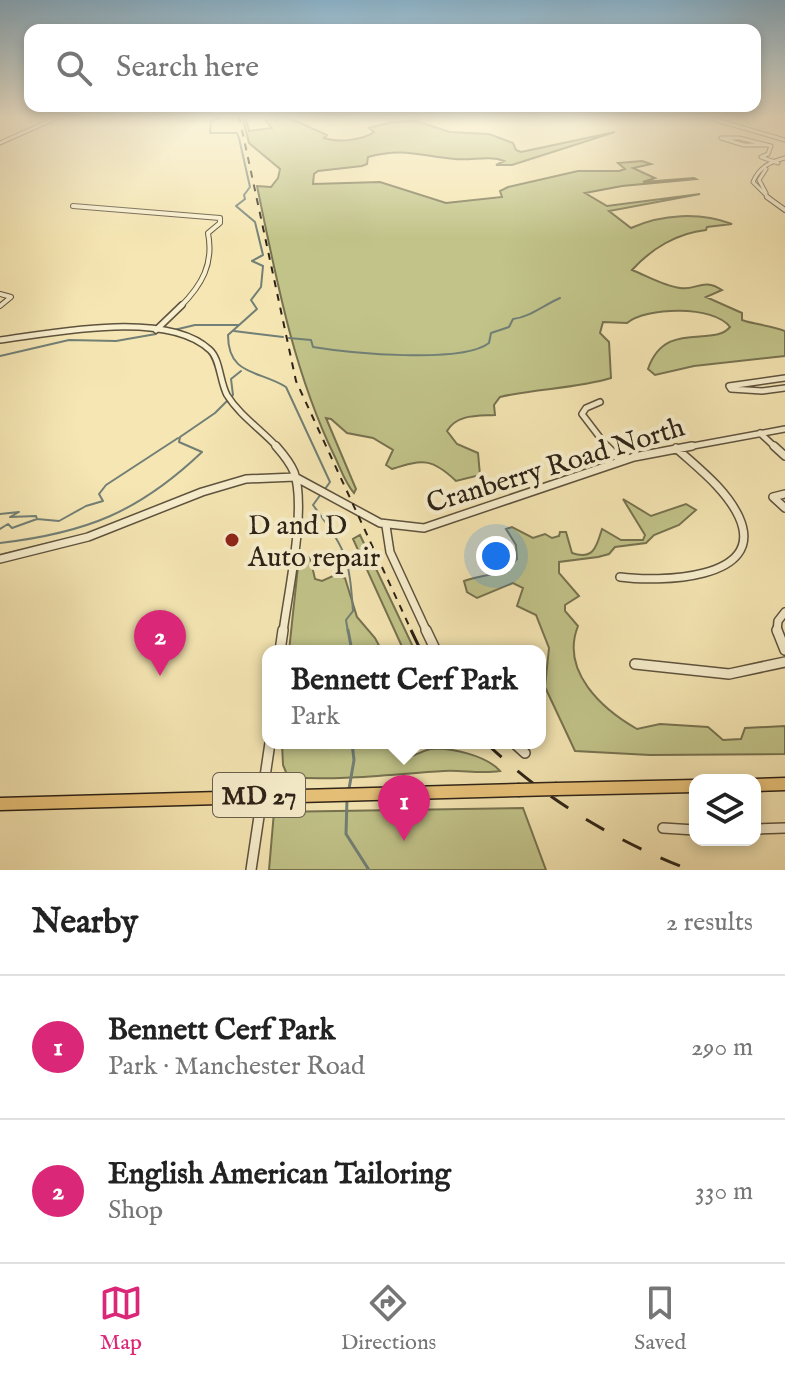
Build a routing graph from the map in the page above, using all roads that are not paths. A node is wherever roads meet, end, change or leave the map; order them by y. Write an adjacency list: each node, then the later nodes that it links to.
1 (762, 157): 3 (street)
2 (785, 159): 3 (street)
3 (776, 162): 5 (street)
4 (73, 206): 8 (street)
5 (785, 208)
6 (0, 294): 7 (street)
7 (0, 306)
8 (156, 330): 9 (street); 20 (street)
9 (0, 340)
10 (785, 378): 11 (street)
11 (746, 383): 13 (street); 13 (street)
12 (785, 388): 13 (street)
13 (751, 391)
14 (600, 402): 19 (street)
15 (785, 429): 16 (street, Cranberry Road North)
16 (760, 433): 17 (street, Cranberry Road North); 18 (street)
17 (676, 448): 19 (street, Cranberry Road North); 25 (street)
18 (785, 456)
19 (621, 461): 23 (street, Cranberry Road North)
20 (296, 476): 23 (street); 24 (street); 27 (street)
21 (785, 494): 22 (street)
22 (785, 508)
23 (386, 526): 28 (street)
24 (0, 559)
25 (620, 577)
26 (785, 612): 29 (street)
27 (281, 645)
28 (433, 645)
29 (785, 650)
30 (785, 662): 31 (street)
31 (635, 664)
32 (269, 749): 38 (street)
33 (521, 749): 34 (street)
34 (525, 753)
35 (785, 784): 36 (main road)
36 (761, 785)
37 (689, 786): 38 (main road, MD 27, bridge)
38 (264, 795): 39 (main road, MD 27); 44 (street)
39 (0, 804)
40 (663, 828): 43 (street)
41 (785, 828): 42 (street)
42 (761, 829)
43 (689, 830)
44 (251, 870)

